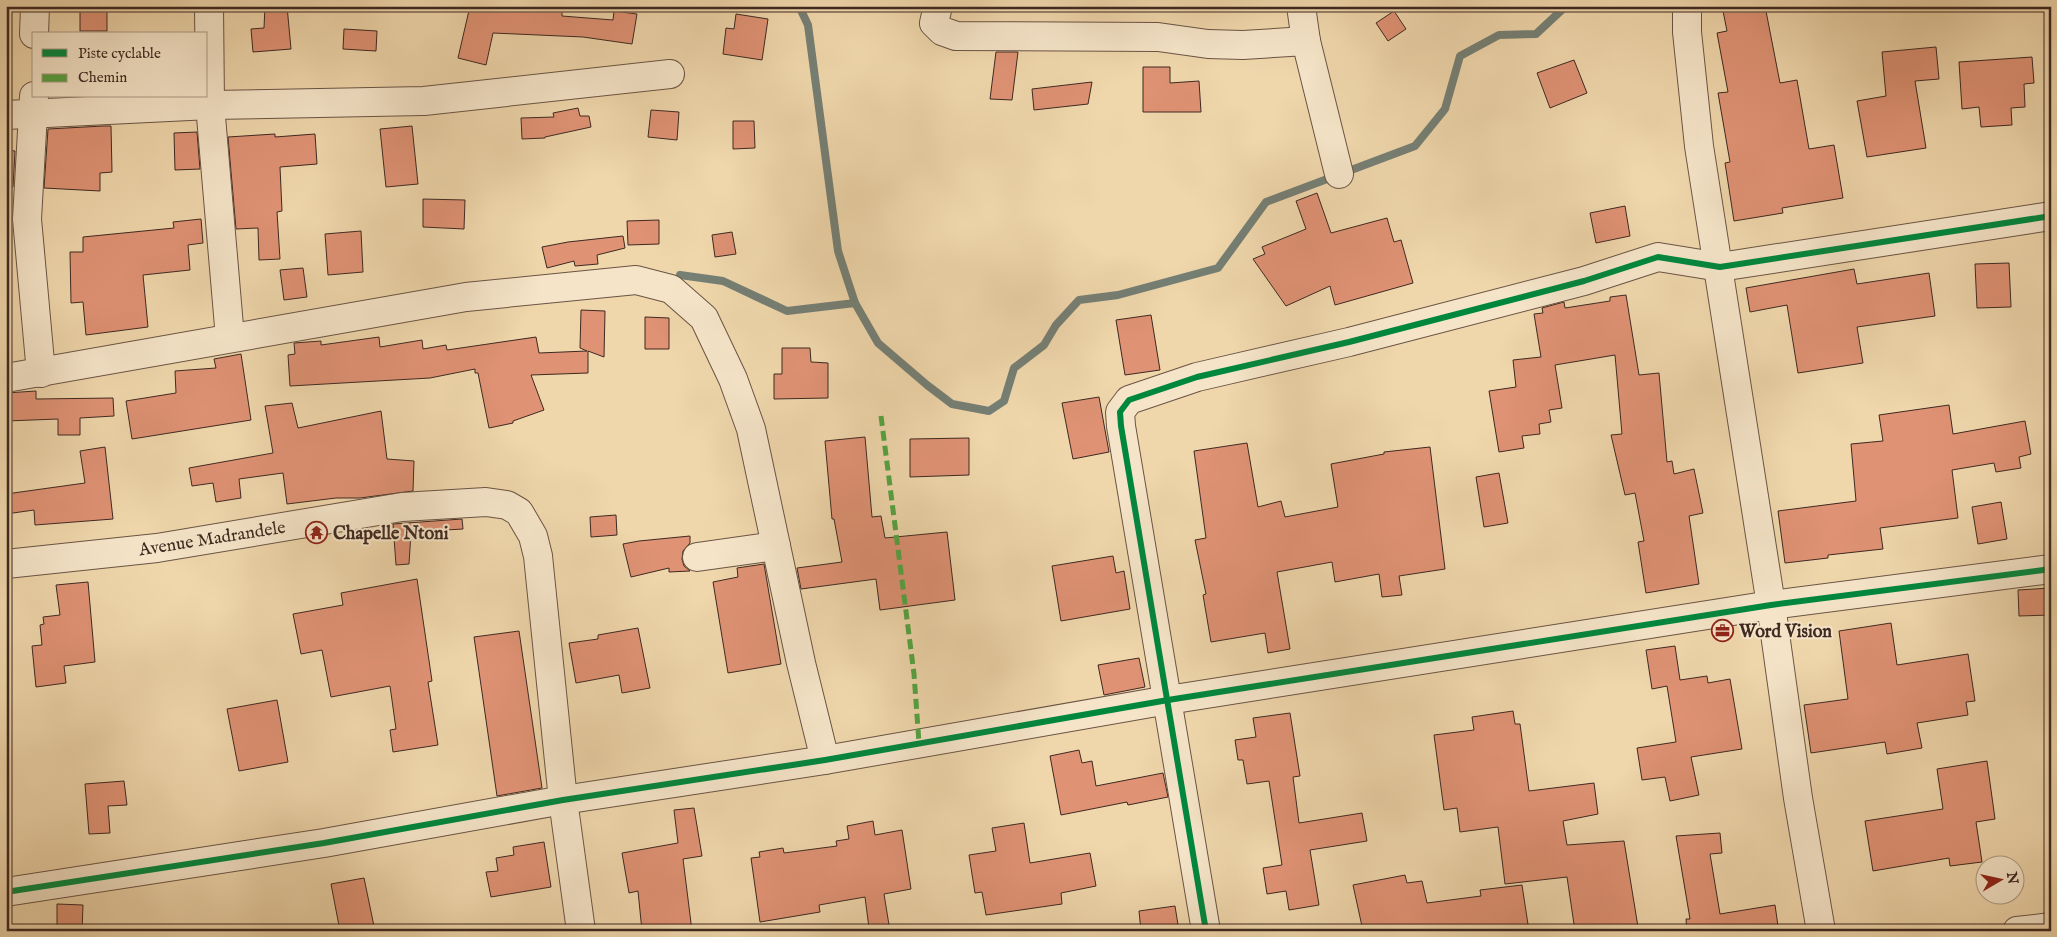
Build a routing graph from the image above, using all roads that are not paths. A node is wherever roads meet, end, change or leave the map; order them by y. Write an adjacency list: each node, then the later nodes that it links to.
1 (35, 6): 6 (street)
2 (210, 6): 10 (street)
3 (938, 6): 7 (street)
4 (1301, 6): 7 (street)
5 (1687, 6): 14 (street)
6 (34, 32)
7 (1306, 41): 12 (street)
8 (670, 74): 10 (street)
9 (34, 104): 10 (street); 11 (street); 16 (street)
10 (210, 105): 15 (street)
11 (6, 115)
12 (1339, 174)
13 (2051, 216): 14 (street)
14 (1720, 267): 22 (street); 23 (street)
15 (230, 338): 16 (street); 18 (street)
16 (41, 372): 17 (street)
17 (6, 378)
18 (776, 546): 19 (street); 24 (street)
19 (697, 557)
20 (6, 564): 25 (street, Avenue Madrandele)
21 (2051, 570): 22 (street)
22 (1772, 605): 23 (street); 30 (street)
23 (1168, 700): 24 (street); 29 (street)
24 (825, 760): 25 (street)
25 (563, 800): 26 (street); 28 (street)
26 (6, 892)
27 (2051, 927): 31 (street)
28 (581, 931)
29 (1206, 931)
30 (1821, 931)
31 (2017, 931)

